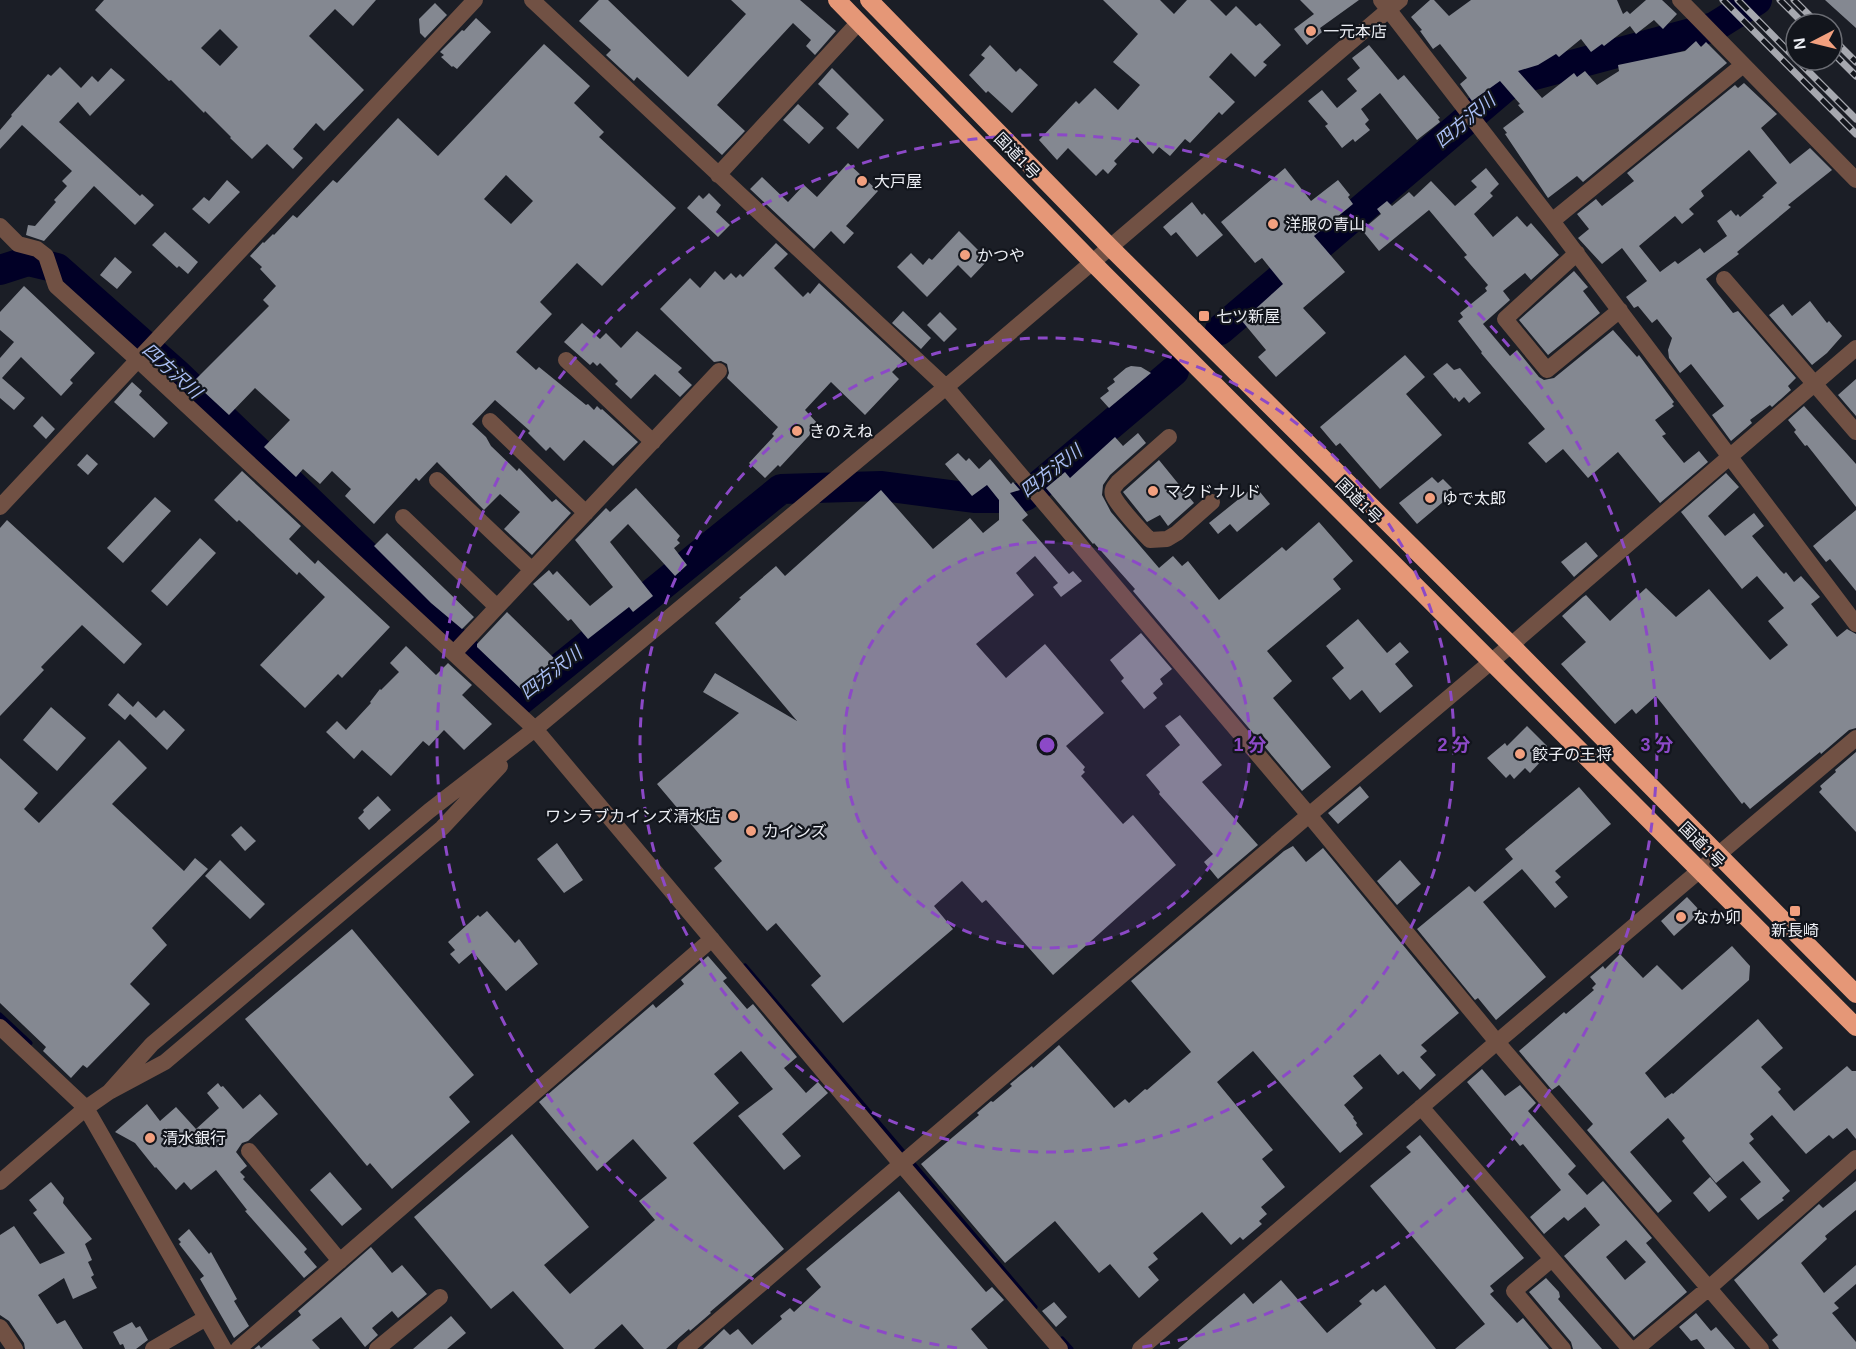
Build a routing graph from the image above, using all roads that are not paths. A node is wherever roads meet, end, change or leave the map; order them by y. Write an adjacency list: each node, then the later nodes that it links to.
1 (475, 0): 20 (street)
2 (532, 0): 9 (street)
3 (837, 0): 7 (highway, 国道1号)
4 (1680, 0): 8 (street)
5 (874, 2): 13 (highway, 国道1号)
6 (1390, 3): 11 (street); 13 (street)
7 (859, 22): 9 (street); 15 (highway, 国道1号)
8 (1743, 65): 10 (street); 11 (street)
9 (718, 175): 23 (street)
10 (1856, 180)
11 (1552, 221): 14 (street)
12 (0, 226): 20 (street)
13 (1110, 247): 15 (street); 37 (highway, 国道1号)
14 (1577, 253): 17 (street); 17 (street)
15 (1093, 263): 23 (street); 39 (highway, 国道1号)
16 (1724, 279): 22 (street)
17 (1620, 310): 28 (street)
18 (1856, 348): 22 (street)
19 (567, 360): 27 (street)
20 (139, 361): 31 (street); 38 (street)
21 (719, 371): 27 (street)
22 (1814, 384): 25 (street); 28 (street)
23 (946, 387): 40 (street); 42 (street)
24 (490, 421): 32 (street)
25 (1856, 432)
26 (1169, 437): 30 (street)
27 (653, 442): 32 (street)
28 (1730, 456): 36 (street); 37 (street)
29 (437, 480): 34 (street)
30 (1212, 502)
31 (0, 507)
32 (586, 513): 34 (street)
33 (403, 517): 35 (street)
34 (532, 570): 35 (street)
35 (497, 607): 38 (street)
36 (1856, 624)
37 (1511, 645): 39 (street); 43 (highway, 国道1号)
38 (454, 653): 40 (street)
39 (1490, 662): 42 (street); 44 (highway, 国道1号)
40 (535, 729): 45 (street); 51 (street)
41 (1856, 738): 43 (street)
42 (1309, 815): 49 (street); 54 (street)
43 (1718, 855): 44 (street); 46 (highway, 国道1号)
44 (1699, 871): 48 (highway, 国道1号); 49 (street)
45 (712, 939): 54 (street); 57 (street)
46 (1856, 994)
47 (0, 1027): 51 (street)
48 (1856, 1027)
49 (1497, 1042): 50 (street); 58 (street)
50 (1421, 1107): 56 (street); 69 (street)
51 (86, 1108): 55 (street); 60 (street)
52 (249, 1151): 57 (street)
53 (1856, 1158): 58 (street)
54 (902, 1165): 67 (street); 68 (street)
55 (0, 1182)
56 (1551, 1259): 70 (street); 71 (street)
57 (340, 1261): 65 (street)
58 (1710, 1287): 72 (street); 73 (street)
59 (440, 1297): 66 (street)
60 (206, 1318): 63 (street); 64 (street)
61 (0, 1327): 62 (street)
62 (15, 1349)
63 (153, 1349)
64 (224, 1349)
65 (238, 1349)
66 (377, 1349)
67 (685, 1349)
68 (1060, 1349)
69 (1140, 1349)
70 (1563, 1349)
71 (1630, 1349)
72 (1636, 1349)
73 (1761, 1349)

